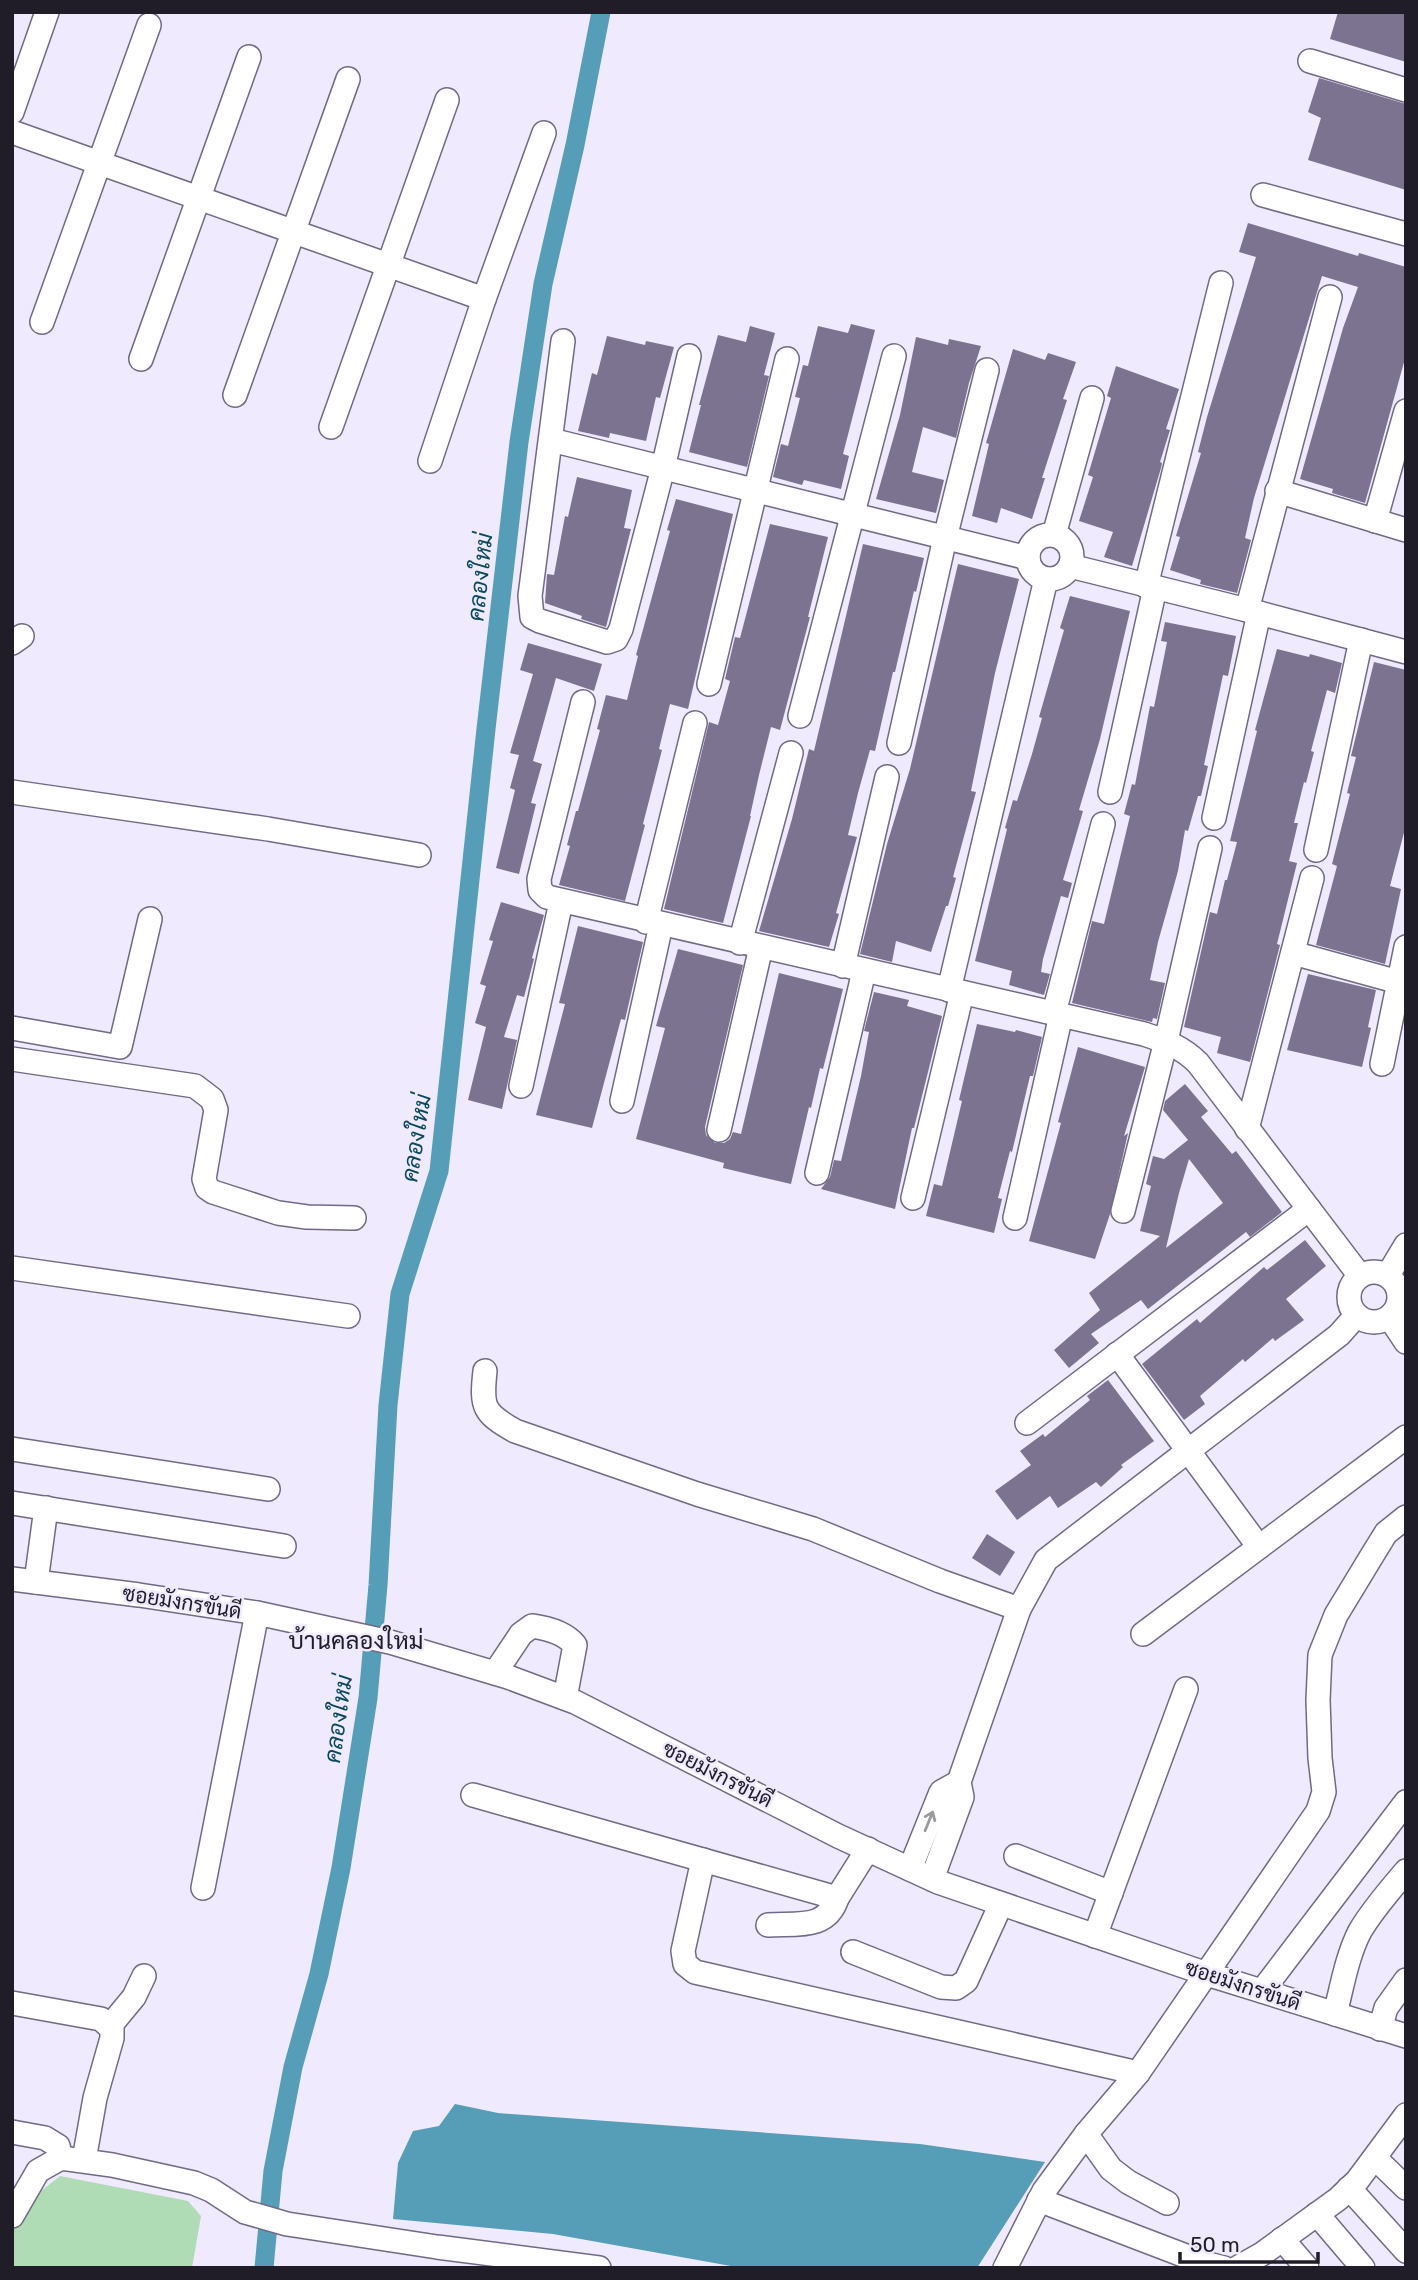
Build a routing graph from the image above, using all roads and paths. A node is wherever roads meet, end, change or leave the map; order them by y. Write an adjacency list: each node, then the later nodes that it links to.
1 (47, 12): 8 (street)
2 (149, 25): 11 (street)
3 (249, 57): 13 (street)
4 (1310, 61): 6 (street)
5 (348, 79): 14 (street)
6 (1406, 90)
7 (447, 100): 16 (street)
8 (12, 112)
9 (12, 132): 11 (street)
10 (544, 134): 19 (street)
11 (100, 163): 13 (street); 20 (street)
12 (1263, 195): 15 (street)
13 (199, 198): 14 (street); 24 (street)
14 (293, 232): 16 (street); 27 (street)
15 (1406, 234)
16 (388, 265): 19 (street); 30 (street)
17 (1221, 282): 44 (street)
18 (1330, 297): 35 (street)
19 (484, 299): 32 (street)
20 (42, 322)
21 (563, 341): 31 (street)
22 (689, 356): 33 (street)
23 (894, 356): 36 (street)
24 (141, 359)
25 (787, 359): 34 (street)
26 (987, 370): 40 (street)
27 (234, 395)
28 (1092, 398): 39 (street)
29 (1406, 411): 37 (street)
30 (331, 427)
31 (551, 440): 33 (street); 33 (street)
32 (430, 461)
33 (663, 468): 34 (street)
34 (755, 489): 36 (street); 48 (street)
35 (1278, 491): 37 (street); 45 (street)
36 (854, 514): 40 (street); 50 (street)
37 (1375, 521): 38 (street)
38 (1406, 530)
39 (1054, 534): 41 (street); 42 (street)
40 (945, 538): 41 (street); 52 (street)
41 (1028, 558): 43 (street)
42 (1070, 566): 43 (street); 44 (street)
43 (1046, 579): 71 (street)
44 (1150, 587): 45 (street); 56 (street)
45 (1253, 612): 46 (street); 57 (street)
46 (1362, 640): 47 (street); 60 (street)
47 (1406, 652)
48 (709, 684)
49 (583, 702): 63 (street)
50 (800, 716)
51 (695, 723): 65 (street)
52 (899, 743)
53 (791, 753): 66 (street)
54 (887, 777): 69 (street)
55 (12, 792): 61 (street)
56 (1110, 792)
57 (1214, 818)
58 (1103, 824): 72 (street)
59 (1210, 848): 74 (street)
60 (1316, 850)
61 (419, 855)
62 (1312, 878): 68 (street)
63 (561, 902): 65 (street); 77 (street)
64 (150, 919): 73 (street)
65 (654, 923): 66 (street); 78 (street)
66 (750, 945): 69 (street); 80 (street)
67 (1406, 947): 70 (street)
68 (1293, 953): 70 (street); 79 (street)
69 (854, 969): 71 (street); 81 (street)
70 (1402, 983): 76 (street)
71 (956, 991): 72 (street); 82 (street)
72 (1057, 1014): 74 (street); 85 (street)
73 (12, 1028)
74 (1166, 1041): 79 (street); 84 (street)
75 (12, 1059): 86 (street)
76 (1382, 1064)
77 (521, 1086)
78 (622, 1101)
79 (1247, 1129): 83 (street)
80 (719, 1130)
81 (817, 1173)
82 (913, 1198)
83 (1310, 1209): 90 (street); 95 (street)
84 (1123, 1211)
85 (1015, 1217)
86 (354, 1218)
87 (1406, 1245): 89 (street)
88 (12, 1268): 91 (street)
89 (1388, 1275): 90 (street); 93 (street)
90 (1360, 1276): 92 (street)
91 (348, 1316)
92 (1356, 1316): 93 (street); 100 (street)
93 (1390, 1318): 94 (street)
94 (1406, 1342)
95 (1117, 1354): 97 (street); 100 (street)
96 (485, 1371): 109 (street)
97 (1027, 1423)
98 (1406, 1437): 106 (street)
99 (12, 1449): 101 (street)
100 (1188, 1450): 106 (street); 109 (street)
101 (268, 1489)
102 (12, 1503): 103 (street)
103 (46, 1508): 105 (street); 108 (street)
104 (1406, 1517): 131 (street)
105 (284, 1546)
106 (1259, 1547): 111 (street)
107 (12, 1579): 108 (street, ซอยมังกรขันดี)
108 (36, 1582): 110 (street, ซอยมังกรขันดี)
109 (1018, 1609): 115 (street)
110 (257, 1613): 112 (street, ซอยมังกรขันดี); 124 (street)
111 (1143, 1634)
112 (495, 1673): 114 (street, ซอยมังกรขันดี); 114 (street)
113 (1186, 1689): 125 (street)
114 (565, 1698): 118 (street, ซอยมังกรขันดี)
115 (959, 1782): 121 (street, one-way to 115); 123 (street)
116 (473, 1795): 120 (street)
117 (1406, 1802): 134 (street)
118 (868, 1849): 121 (street, ซอยมังกรขันดี); 126 (street)
119 (1016, 1856): 125 (street)
120 (704, 1860): 126 (street); 140 (street)
121 (910, 1869): 123 (street, ซอยมังกรขันดี)
122 (1406, 1871): 136 (street)
123 (932, 1879): 127 (street, ซอยมังกรขันดี)
124 (203, 1888)
125 (1111, 1893): 129 (street)
126 (837, 1898): 128 (street)
127 (1001, 1904): 129 (street, ซอยมังกรขันดี); 130 (street)
128 (768, 1925)
129 (1095, 1936): 131 (street, ซอยมังกรขันดี)
130 (853, 1952)
131 (1207, 1973): 134 (street, ซอยมังกรขันดี); 140 (street)
132 (144, 1976): 137 (street)
133 (1406, 1980): 138 (street)
134 (1262, 1992): 136 (street, ซอยมังกรขันดี)
135 (12, 2003): 137 (street)
136 (1335, 2014): 138 (street, ซอยมังกรขันดี)
137 (110, 2026): 145 (street)
138 (1380, 2029): 139 (street, ซอยมังกรขันดี)
139 (1406, 2036)
140 (1138, 2073): 143 (street)
141 (1406, 2115): 144 (street)
142 (12, 2132): 145 (street)
143 (1086, 2134): 148 (street); 149 (street)
144 (1375, 2158): 146 (street); 147 (street)
145 (73, 2159): 151 (street); 154 (street)
146 (1349, 2188): 150 (street); 153 (street)
147 (1406, 2188)
148 (1039, 2200): 156 (street); 158 (street)
149 (1167, 2203)
150 (1317, 2214): 152 (street); 160 (street)
151 (12, 2216)
152 (1282, 2239): 155 (street); 159 (street)
153 (1406, 2251)
154 (446, 2258): 157 (street)
155 (1249, 2265)
156 (1210, 2266)
157 (598, 2268)
158 (1005, 2268)
159 (1307, 2268)
160 (1363, 2268)

